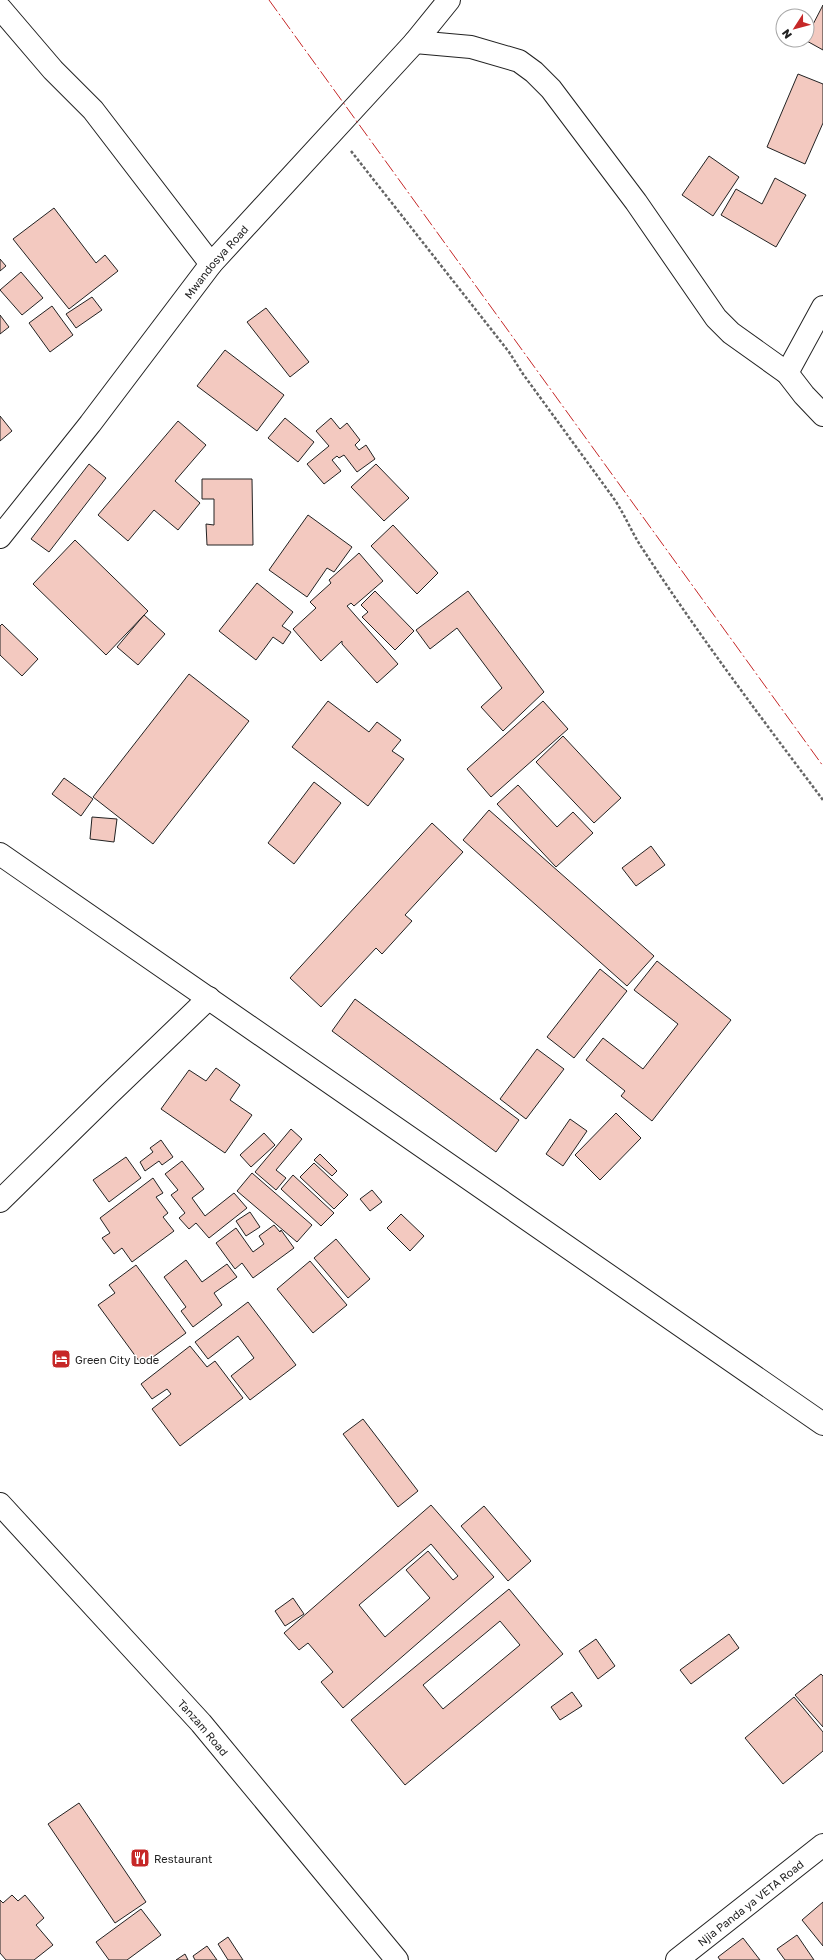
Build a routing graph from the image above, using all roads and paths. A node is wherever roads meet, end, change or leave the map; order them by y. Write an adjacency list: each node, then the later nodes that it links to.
1 (449, 0): 3 (main road, Mwandosya Road)
2 (0, 8): 5 (main road)
3 (415, 42): 4 (main road, Mwandosya Road); 7 (main road)
4 (334, 131): 5 (main road, Mwandosya Road); 10 (path)
5 (211, 264): 9 (main road, Mwandosya Road)
6 (823, 307): 7 (main road)
7 (787, 372): 8 (main road)
8 (823, 416)
9 (0, 537)
10 (823, 800)
11 (0, 854): 12 (main road)
12 (209, 998): 13 (main road); 14 (main road)
13 (0, 1201)
14 (823, 1424)
15 (0, 1504): 17 (main road, Tanzam Road)
16 (823, 1845): 18 (main road, Njia Panda ya VETA Road)
17 (397, 1960)
18 (677, 1960)

